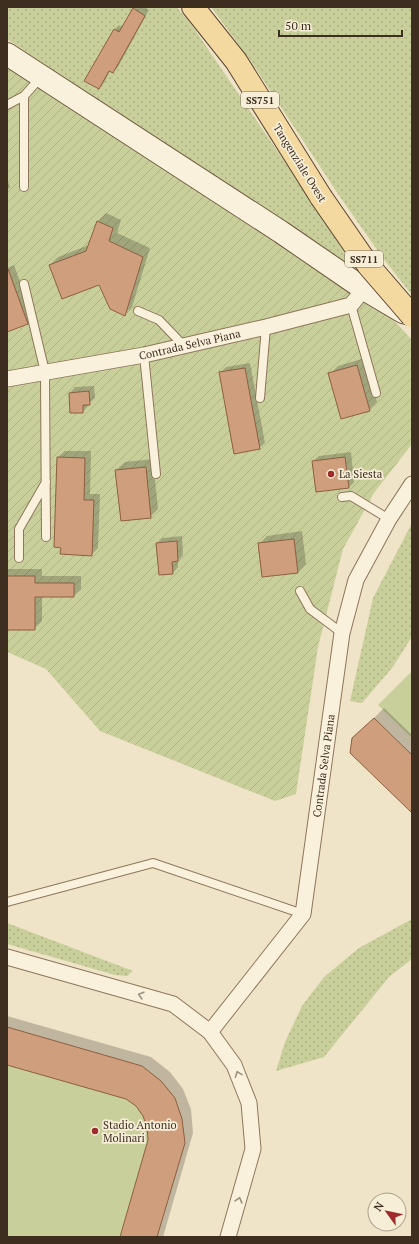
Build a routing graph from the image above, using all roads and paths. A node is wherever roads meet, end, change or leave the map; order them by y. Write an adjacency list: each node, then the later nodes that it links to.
1 (193, 7): 7 (main road, Tangenziale Ovest / SS751)
2 (7, 54): 3 (main road)
3 (42, 77): 4 (lane); 9 (main road)
4 (24, 96): 5 (lane); 6 (lane)
5 (7, 105)
6 (24, 187)
7 (321, 197): 11 (main road, Tangenziale Ovest / SS711, bridge)
8 (24, 284): 15 (lane)
9 (358, 297): 11 (main road); 12 (street, Contrada Selva Piana); 17 (lane)
10 (138, 311): 13 (lane)
11 (412, 315)
12 (266, 327): 13 (street, Contrada Selva Piana); 18 (lane)
13 (184, 346): 14 (street, Contrada Selva Piana)
14 (144, 355): 15 (street, Contrada Selva Piana); 19 (lane)
15 (45, 372): 16 (street, Contrada Selva Piana); 20 (lane)
16 (7, 379)
17 (376, 393)
18 (260, 398)
19 (156, 474)
20 (46, 481): 24 (lane); 25 (lane)
21 (412, 484): 23 (street, Contrada Selva Piana)
22 (342, 497): 23 (lane)
23 (388, 519): 27 (street, Contrada Selva Piana)
24 (46, 537)
25 (19, 558)
26 (300, 591): 27 (lane)
27 (342, 633): 29 (street, Contrada Selva Piana)
28 (7, 902): 29 (lane)
29 (303, 914): 31 (street)
30 (7, 957): 31 (street, one-way to 30)
31 (210, 1032): 32 (street, one-way to 31)
32 (228, 1237)

